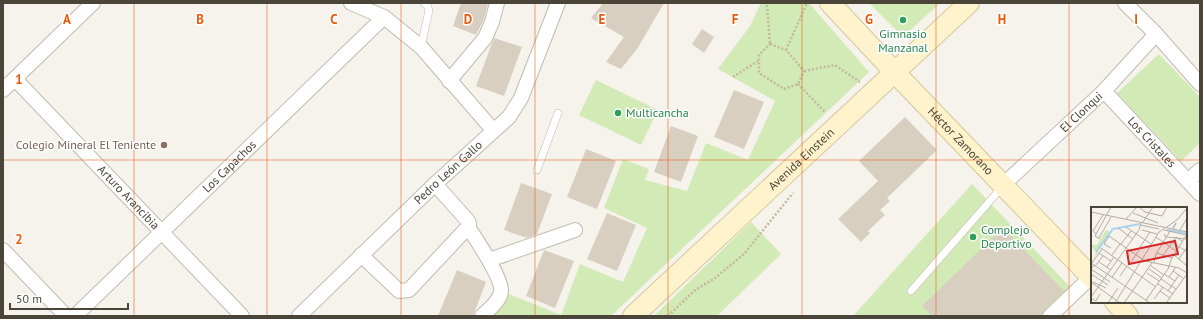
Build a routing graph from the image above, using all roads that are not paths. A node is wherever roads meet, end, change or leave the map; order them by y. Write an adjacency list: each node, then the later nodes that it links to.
1 (93, 3): 13 (street)
2 (351, 3): 9 (street)
3 (424, 3): 11 (lane)
4 (497, 3): 14 (street)
5 (558, 3): 19 (street, Pedro León Gallo)
6 (830, 3): 12 (main road, Héctor Zamorano)
7 (969, 3): 12 (main road, Avenida Einstein)
8 (1125, 3): 10 (street)
9 (384, 17): 11 (street); 28 (street, Los Capachos)
10 (1156, 34): 15 (street); 17 (street, El Clonqui)
11 (422, 47): 14 (street)
12 (895, 73): 24 (main road, Héctor Zamorano); 40 (main road, Avenida Einstein)
13 (15, 79): 16 (street); 28 (street, Arturo Arancibia)
14 (449, 81): 19 (street)
15 (1200, 84)
16 (3, 90)
17 (1104, 91): 22 (street, Los Cristales); 24 (street, El Clonqui)
18 (558, 113): 20 (lane)
19 (493, 130): 23 (street, Pedro León Gallo)
20 (537, 170)
21 (1200, 170): 22 (street)
22 (1188, 181): 25 (street, Los Cristales)
23 (435, 184): 26 (street); 30 (street, Pedro León Gallo)
24 (1003, 186): 32 (main road, Héctor Zamorano); 33 (lane)
25 (1200, 194)
26 (468, 227): 30 (street); 31 (street)
27 (574, 230): 31 (street)
28 (162, 232): 36 (street, Los Capachos); 37 (street, Arturo Arancibia)
29 (3, 250): 35 (street)
30 (361, 255): 38 (street, Pedro León Gallo)
31 (489, 260): 39 (street)
32 (1091, 278): 41 (street)
33 (911, 291)
34 (1116, 303): 42 (main road)
35 (66, 316)
36 (75, 316)
37 (242, 316)
38 (299, 316)
39 (482, 316)
40 (634, 316)
41 (1050, 316)
42 (1128, 316)

